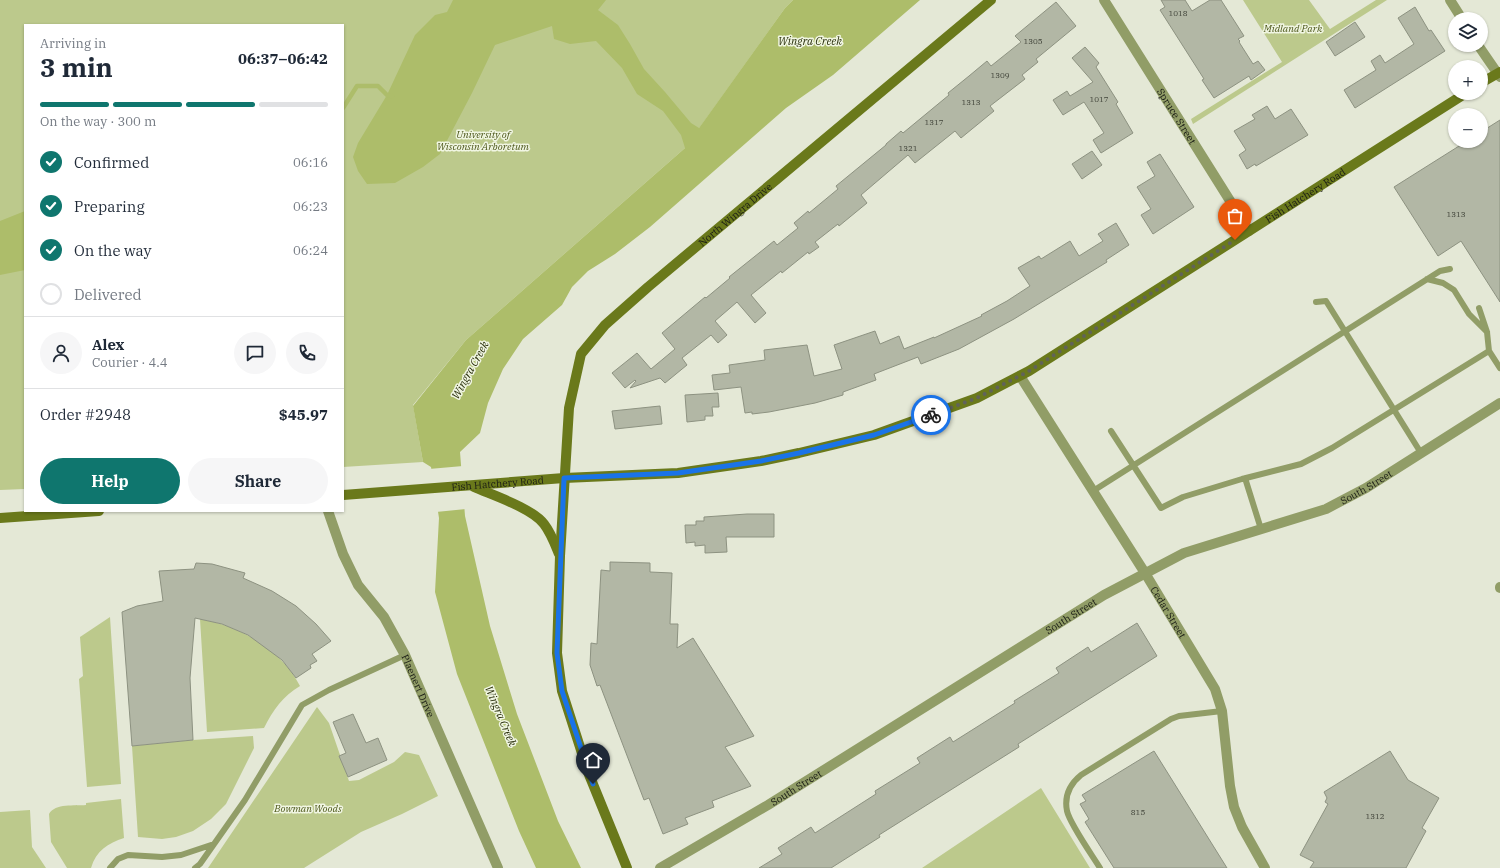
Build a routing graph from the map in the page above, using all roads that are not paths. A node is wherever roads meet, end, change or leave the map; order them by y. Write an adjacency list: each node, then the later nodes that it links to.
1 (990, 0): 24 (main road, North Wingra Drive)
2 (1104, 0): 9 (street, Spruce Street)
3 (1450, 0): 4 (street)
4 (1458, 12)
5 (1483, 52): 6 (street)
6 (1499, 74): 7 (main road)
7 (1488, 80)
8 (1455, 100): 9 (main road, Fish Hatchery Road)
9 (1249, 231): 18 (main road, Fish Hatchery Road)
10 (1450, 270): 11 (lane)
11 (1427, 279): 14 (lane); 15 (lane)
12 (1316, 302): 14 (lane)
13 (1479, 308): 15 (lane)
14 (1345, 331): 20 (lane); 23 (lane)
15 (1487, 332): 16 (lane)
16 (1489, 350): 17 (lane); 20 (lane)
17 (1500, 368)
18 (1020, 376): 24 (main road, Fish Hatchery Road); 27 (street, Cedar Street)
19 (1500, 403): 22 (street, South Street)
20 (1394, 410): 22 (lane); 25 (lane)
21 (1111, 431): 23 (lane)
22 (1421, 453): 32 (street, South Street)
23 (1134, 465): 25 (lane); 27 (lane)
24 (564, 478): 26 (main road, Fish Hatchery Road); 33 (main road, North Wingra Drive)
25 (1245, 478): 32 (lane)
26 (472, 486): 28 (main road, Fish Hatchery Road); 33 (main road)
27 (1093, 491): 34 (street, Cedar Street)
28 (344, 495)
29 (85, 512): 31 (main road)
30 (328, 512): 35 (street, Plaenert Drive)
31 (0, 518)
32 (1261, 529): 34 (street, South Street)
33 (560, 556): 41 (main road, North Wingra Drive)
34 (1145, 573): 36 (street, Cedar Street); 42 (street, South Street)
35 (405, 655): 37 (lane); 40 (street, Plaenert Drive)
36 (1222, 711): 43 (lane); 44 (street, Cedar Street)
37 (214, 844): 38 (lane); 39 (lane)
38 (110, 868)
39 (195, 868)
40 (498, 868)
41 (627, 868)
42 (660, 868)
43 (1100, 868)
44 (1265, 868)

